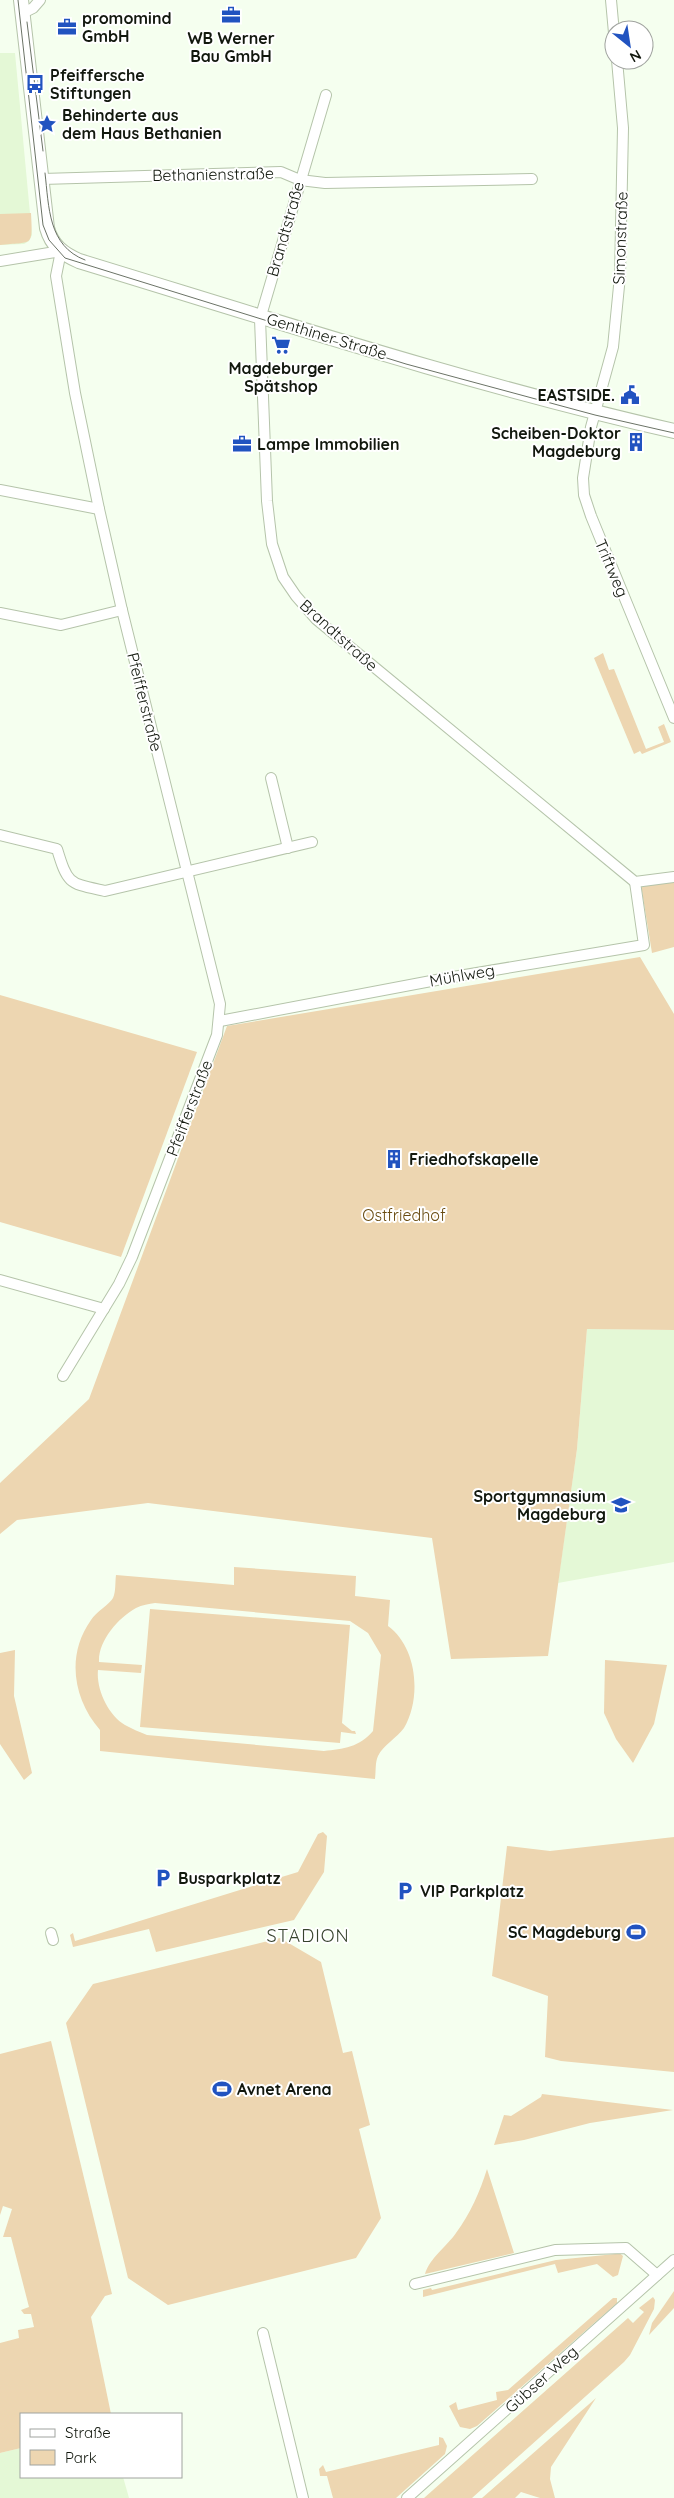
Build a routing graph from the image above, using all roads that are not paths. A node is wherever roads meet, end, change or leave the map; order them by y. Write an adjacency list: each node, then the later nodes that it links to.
1 (40, 0): 3 (street)
2 (611, 0): 4 (street)
3 (22, 7): 7 (main road)
4 (613, 20)
5 (618, 70): 13 (street, Simonstraße)
6 (326, 95): 9 (street, Brandtstraße)
7 (42, 179): 9 (street, Bethanienstraße); 10 (main road)
8 (532, 179): 9 (street, Bethanienstraße)
9 (300, 180): 12 (street, Brandtstraße)
10 (61, 251): 11 (street); 12 (main road, Genthiner Straße); 16 (street, Pfeifferstraße)
11 (0, 261)
12 (260, 316): 13 (main road, Genthiner Straße); 26 (street, Brandtstraße)
13 (596, 413): 14 (main road, Genthiner Straße); 19 (street, Triftweg)
14 (674, 431)
15 (0, 490): 16 (street)
16 (99, 509): 17 (street, Pfeifferstraße)
17 (122, 610): 18 (street); 24 (street, Pfeifferstraße)
18 (0, 613)
19 (674, 718)
20 (272, 778): 23 (street)
21 (0, 835): 24 (street)
22 (312, 842): 23 (street)
23 (288, 848): 24 (street)
24 (187, 871): 27 (street, Pfeifferstraße)
25 (674, 877): 26 (street)
26 (635, 882): 27 (street, Mühlweg)
27 (220, 1021): 29 (street, Pfeifferstraße)
28 (0, 1280): 29 (street)
29 (104, 1310): 30 (street, Pfeifferstraße)
30 (63, 1376)
31 (674, 2260): 32 (street, Gübser Weg)
32 (657, 2275): 33 (street); 36 (street, Gübser Weg)
33 (415, 2284)
34 (263, 2333): 35 (street)
35 (303, 2498)
36 (407, 2498)

